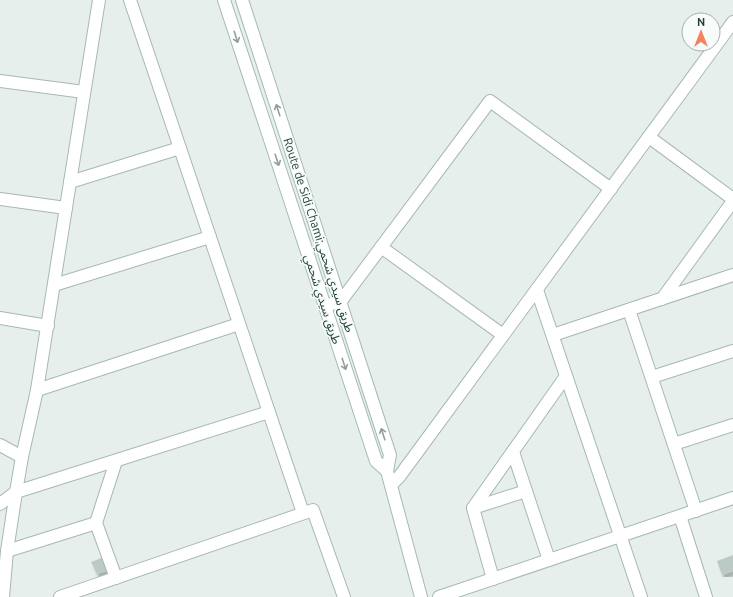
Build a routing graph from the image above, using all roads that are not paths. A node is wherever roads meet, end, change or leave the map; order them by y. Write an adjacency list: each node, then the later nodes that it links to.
1 (99, 0): 7 (street)
2 (130, 0): 9 (street)
3 (224, 0): 22 (street, طريق سيدي شحمي, one-way to 22)
4 (242, 0): 21 (street, Route de Sidi Chami;طريق سيدي شحمي, one-way to 4)
5 (733, 22): 8 (street)
6 (0, 80): 7 (street)
7 (84, 92): 10 (street)
8 (649, 138): 11 (street); 13 (street)
9 (180, 148): 10 (street); 15 (street)
10 (70, 182): 14 (street)
11 (611, 189): 16 (street); 19 (street)
12 (0, 199): 14 (street)
13 (733, 200): 20 (street)
14 (66, 208): 18 (street)
15 (210, 237): 18 (street); 25 (street)
16 (381, 247): 21 (street); 27 (street)
17 (733, 275): 20 (street)
18 (54, 285): 26 (street)
19 (538, 290): 27 (street); 28 (street)
20 (662, 299): 23 (street)
21 (341, 301): 22 (street); 40 (street, Route de Sidi Chami;طريق سيدي شحمي, one-way to 21)
22 (325, 306): 40 (street, طريق سيدي شحمي, one-way to 40)
23 (629, 310): 28 (street); 31 (street)
24 (0, 318): 26 (street)
25 (239, 324): 32 (street); 33 (street)
26 (48, 326): 32 (street)
27 (503, 335): 41 (street)
28 (553, 335): 30 (street)
29 (733, 351): 31 (street)
30 (566, 376): 37 (street); 51 (street)
31 (652, 377): 35 (street)
32 (37, 390): 38 (street)
33 (269, 412): 39 (street); 48 (street)
34 (733, 425): 35 (street)
35 (674, 444): 47 (street)
36 (0, 445): 38 (street)
37 (513, 452): 42 (street); 46 (street)
38 (22, 457): 43 (street)
39 (116, 461): 43 (street); 50 (street)
40 (387, 471): 41 (street, طريق سيدي شحمي)
41 (391, 485): 59 (street, طريق سيدي شحمي)
42 (526, 491): 46 (street); 53 (street)
43 (16, 492): 45 (street); 52 (street)
44 (733, 498): 47 (street)
45 (0, 504)
46 (474, 508): 55 (street)
47 (696, 511): 49 (street)
48 (303, 513): 54 (street); 58 (street)
49 (680, 516): 51 (street); 62 (street)
50 (96, 523): 52 (street); 54 (street)
51 (620, 536): 53 (street); 61 (street)
52 (7, 551): 56 (street)
53 (549, 560): 55 (street)
54 (116, 578): 57 (street)
55 (493, 579): 60 (street)
56 (3, 597)
57 (60, 597)
58 (344, 597)
59 (421, 597)
60 (439, 597)
61 (641, 597)
62 (706, 597)

